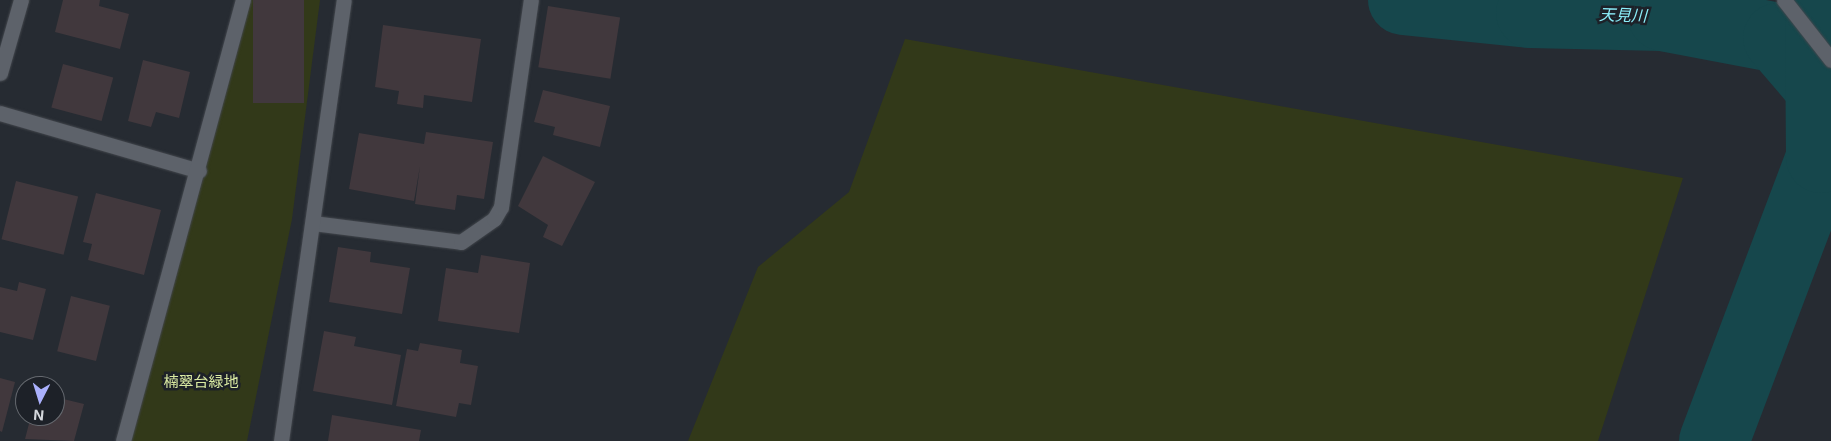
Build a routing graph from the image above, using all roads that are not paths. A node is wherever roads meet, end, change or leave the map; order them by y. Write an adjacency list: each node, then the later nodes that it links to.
1 (21, 0): 7 (street)
2 (243, 0): 9 (street)
3 (344, 0): 10 (street)
4 (531, 0): 10 (street)
5 (1784, 0): 6 (street)
6 (1831, 60)
7 (0, 73)
8 (0, 113): 9 (street)
9 (199, 171): 11 (street)
10 (313, 223): 12 (street)
11 (124, 441)
12 (281, 441)

